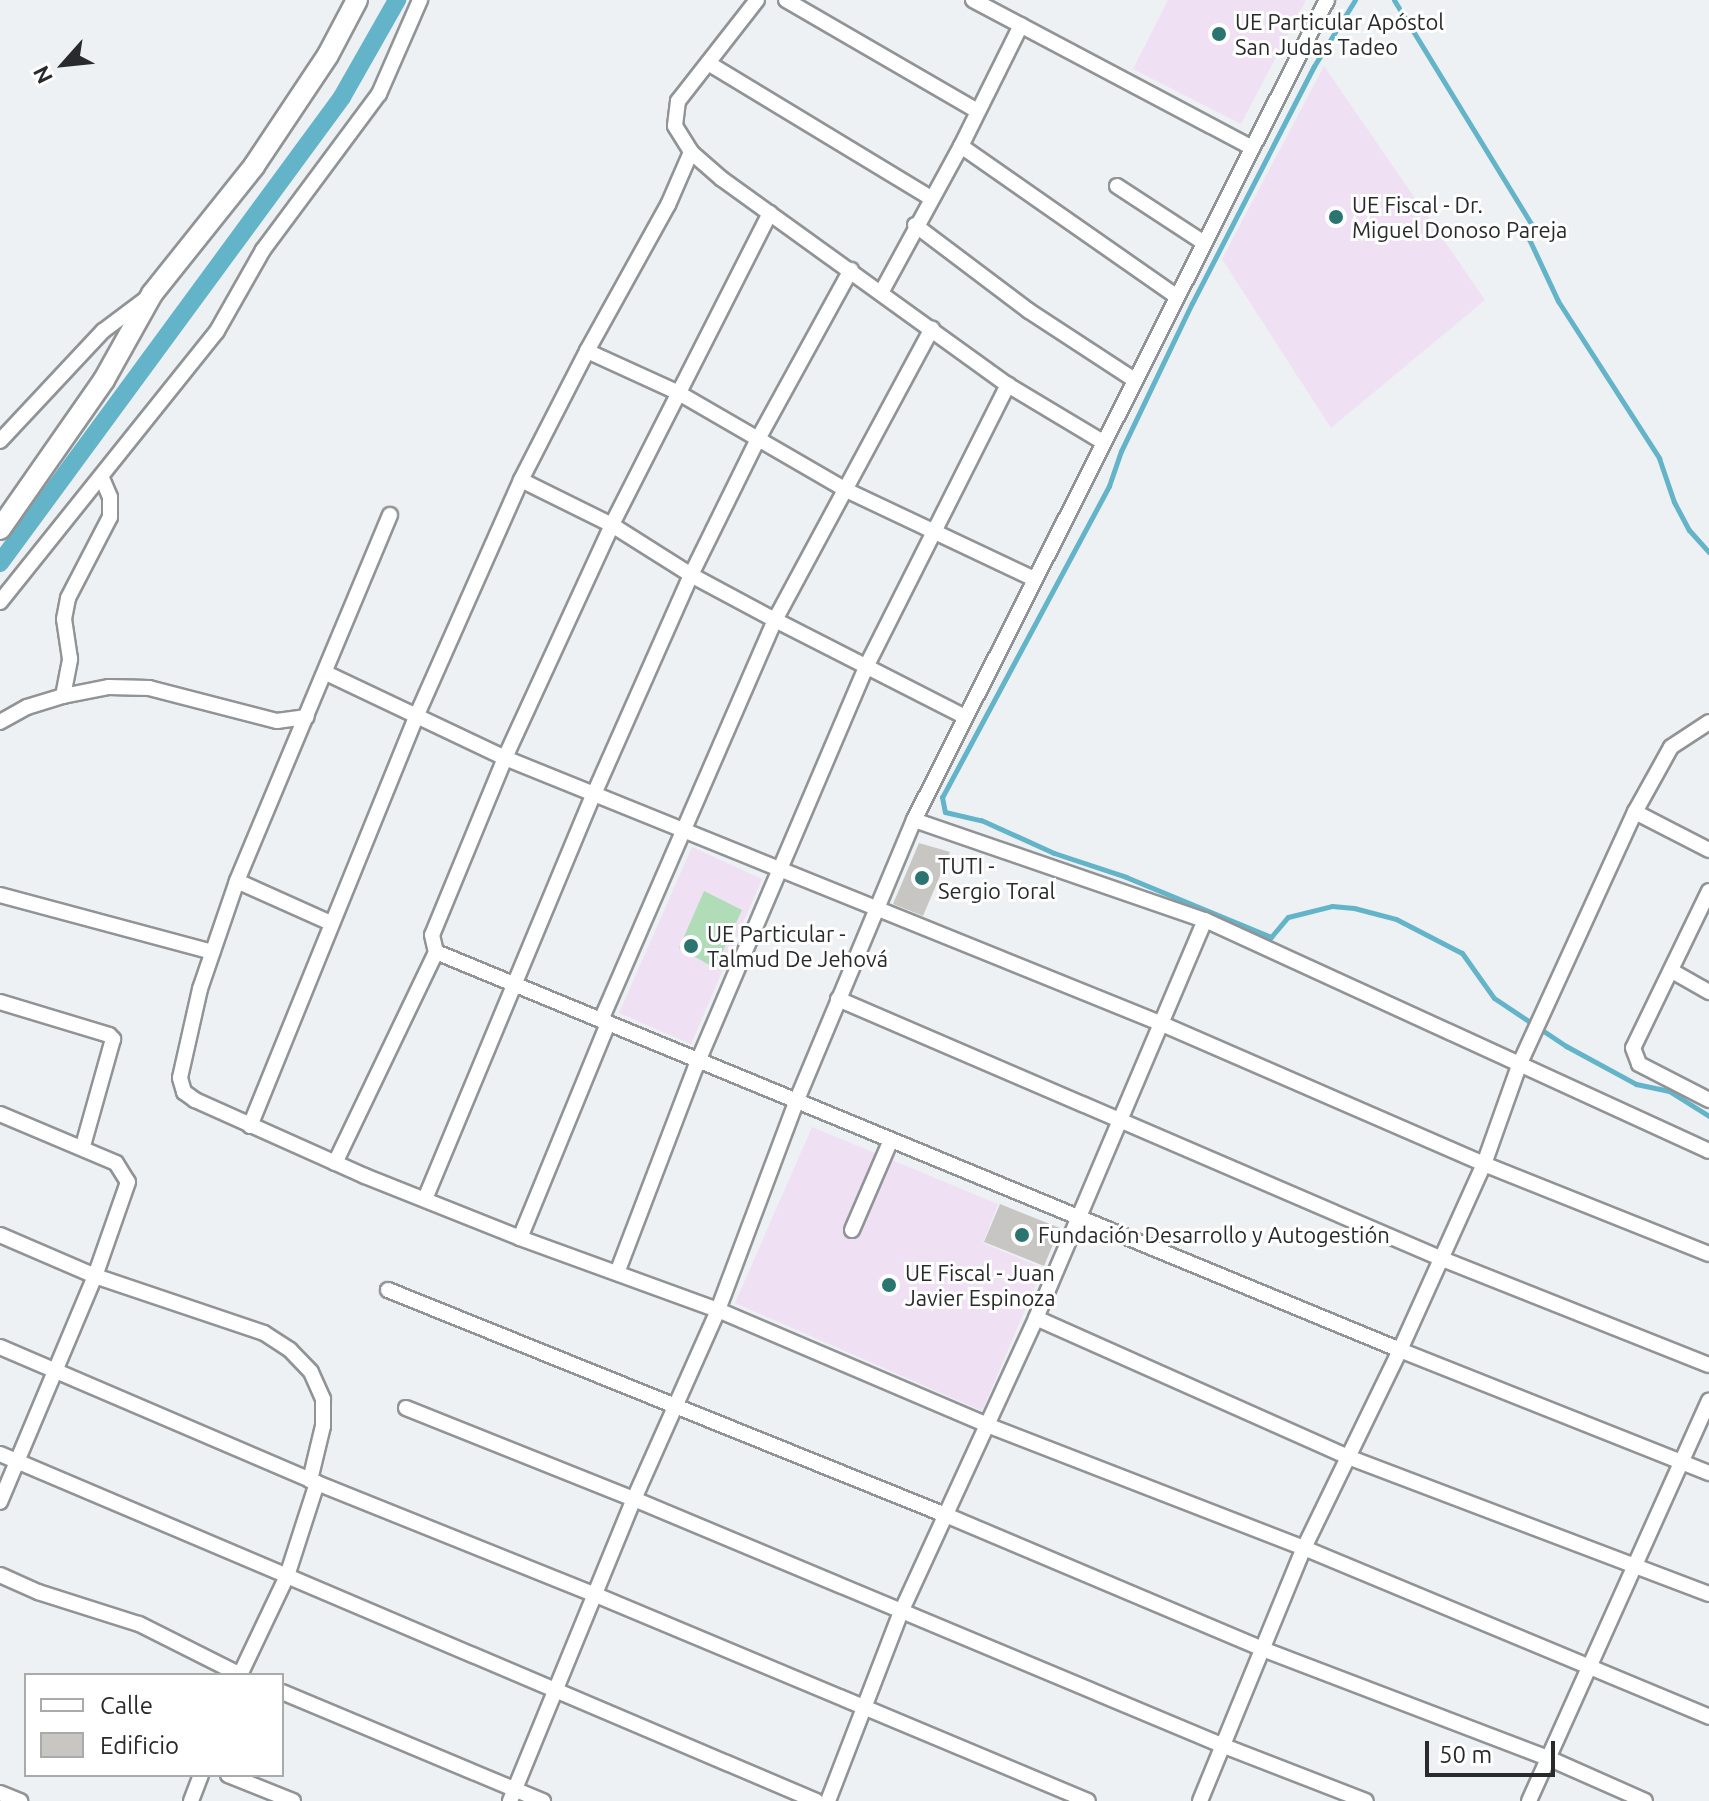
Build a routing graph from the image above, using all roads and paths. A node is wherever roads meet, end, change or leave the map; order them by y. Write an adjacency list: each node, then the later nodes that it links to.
1 (357, 0): 20 (street)
2 (420, 0): 30 (street)
3 (757, 0): 8 (street)
4 (786, 0): 9 (street)
5 (973, 0): 7 (street)
6 (1327, 0): 11 (street)
7 (1021, 25): 9 (street); 11 (street)
8 (708, 63): 12 (street); 14 (street)
9 (976, 110): 10 (street)
10 (961, 146): 14 (street); 21 (street)
11 (1252, 148): 17 (street)
12 (691, 152): 15 (street); 23 (street)
13 (1117, 186): 17 (street)
14 (931, 198): 16 (street)
15 (770, 213): 18 (street); 26 (street)
16 (915, 225): 19 (street); 24 (street)
17 (1204, 243): 21 (street)
18 (851, 270): 19 (street); 27 (street)
19 (882, 291): 22 (street)
20 (152, 294): 28 (street); 35 (street)
21 (1176, 296): 24 (street)
22 (932, 329): 25 (street); 32 (street)
23 (587, 351): 26 (street); 31 (street)
24 (1133, 379): 29 (street)
25 (1008, 385): 29 (street); 36 (street)
26 (677, 392): 27 (street); 34 (street)
27 (758, 439): 32 (street); 37 (street)
28 (0, 441)
29 (1103, 442): 38 (street)
30 (102, 478): 39 (street); 43 (street)
31 (521, 480): 34 (street); 45 (street)
32 (846, 490): 36 (street); 40 (street)
33 (390, 515): 42 (street)
34 (612, 525): 37 (street); 49 (street)
35 (0, 529)
36 (932, 531): 38 (street); 41 (street)
37 (691, 575): 40 (street); 50 (street)
38 (1034, 579): 46 (street)
39 (0, 602)
40 (775, 620): 41 (street); 53 (street)
41 (866, 667): 46 (street); 55 (street)
42 (326, 673): 44 (street); 45 (street)
43 (63, 696): 44 (street); 47 (street)
44 (307, 717): 56 (street)
45 (416, 717): 49 (street); 61 (street)
46 (965, 717): 52 (street)
47 (0, 722)
48 (1709, 722): 51 (street)
49 (505, 758): 50 (street); 63 (street)
50 (594, 794): 53 (street); 65 (street)
51 (1635, 812): 54 (street); 72 (street)
52 (914, 820): 59 (street); 60 (street)
53 (685, 831): 55 (street); 69 (street)
54 (1709, 850)
55 (781, 869): 59 (street); 71 (street)
56 (237, 881): 61 (street); 62 (street)
57 (1709, 891): 64 (street)
58 (0, 895): 62 (street)
59 (875, 910): 67 (street); 70 (street)
60 (1205, 920): 70 (street); 72 (street)
61 (331, 923): 77 (street)
62 (213, 952): 77 (street)
63 (436, 952): 65 (street); 81 (street)
64 (1672, 971): 66 (street); 73 (street)
65 (515, 987): 69 (street); 83 (street)
66 (1709, 992)
67 (838, 999): 74 (street); 76 (street)
68 (0, 1002): 79 (street)
69 (605, 1021): 71 (street); 87 (street)
70 (1160, 1023): 76 (street); 82 (street)
71 (698, 1062): 74 (street); 90 (street)
72 (1520, 1063): 80 (street); 82 (street)
73 (1709, 1100)
74 (796, 1102): 78 (street); 93 (street)
75 (0, 1114): 79 (street)
76 (1121, 1119): 84 (street); 89 (street)
77 (250, 1126): 81 (street)
78 (891, 1140): 84 (street); 85 (street)
79 (83, 1146): 91 (street)
80 (1709, 1151)
81 (335, 1163): 83 (street)
82 (1484, 1164): 88 (street); 89 (street)
83 (425, 1199): 87 (street)
84 (1080, 1216): 94 (street); 96 (street)
85 (852, 1230)
86 (0, 1235): 91 (street)
87 (520, 1238): 90 (street)
88 (1709, 1254)
89 (1440, 1258): 96 (street); 97 (street)
90 (617, 1273): 93 (street)
91 (95, 1276): 98 (street); 108 (street)
92 (388, 1290): 100 (street)
93 (718, 1310): 100 (street); 102 (street)
94 (1036, 1318): 102 (street); 104 (street)
95 (0, 1347): 98 (street)
96 (1400, 1350): 104 (street); 106 (street)
97 (1709, 1365)
98 (56, 1371): 105 (street); 108 (street)
99 (1709, 1401): 106 (street)
100 (677, 1406): 109 (street); 111 (street)
101 (406, 1408): 109 (street)
102 (987, 1425): 111 (street); 112 (street)
103 (0, 1454): 105 (street)
104 (1348, 1457): 112 (street); 113 (street)
105 (18, 1461): 110 (street); 115 (street)
106 (1681, 1461): 107 (street); 113 (street)
107 (1709, 1473)
108 (313, 1481): 115 (street); 117 (street)
109 (634, 1499): 117 (street); 118 (street)
110 (0, 1502)
111 (948, 1516): 118 (street); 119 (street)
112 (1304, 1548): 119 (street); 120 (street)
113 (1636, 1564): 116 (street); 120 (street)
114 (0, 1575): 121 (street)
115 (287, 1576): 122 (street); 123 (street)
116 (1709, 1594)
117 (596, 1595): 123 (street); 125 (street)
118 (901, 1612): 125 (street); 127 (street)
119 (1265, 1650): 127 (street); 128 (street)
120 (1587, 1668): 126 (street); 128 (street)
121 (236, 1673)
122 (241, 1673)
123 (558, 1691): 132 (street); 137 (street)
124 (284, 1693): 132 (street)
125 (864, 1708): 138 (street); 139 (street)
126 (1709, 1717)
127 (1224, 1746): 140 (street); 141 (street)
128 (1548, 1758): 142 (street); 143 (street)
129 (200, 1777): 134 (street)
130 (233, 1777): 135 (street)
131 (0, 1793): 133 (street)
132 (512, 1795): 136 (street)
133 (20, 1801)
134 (191, 1801)
135 (293, 1801)
136 (543, 1801)
137 (816, 1801)
138 (828, 1801)
139 (1088, 1801)
140 (1200, 1801)
141 (1366, 1801)
142 (1529, 1801)
143 (1645, 1801)

